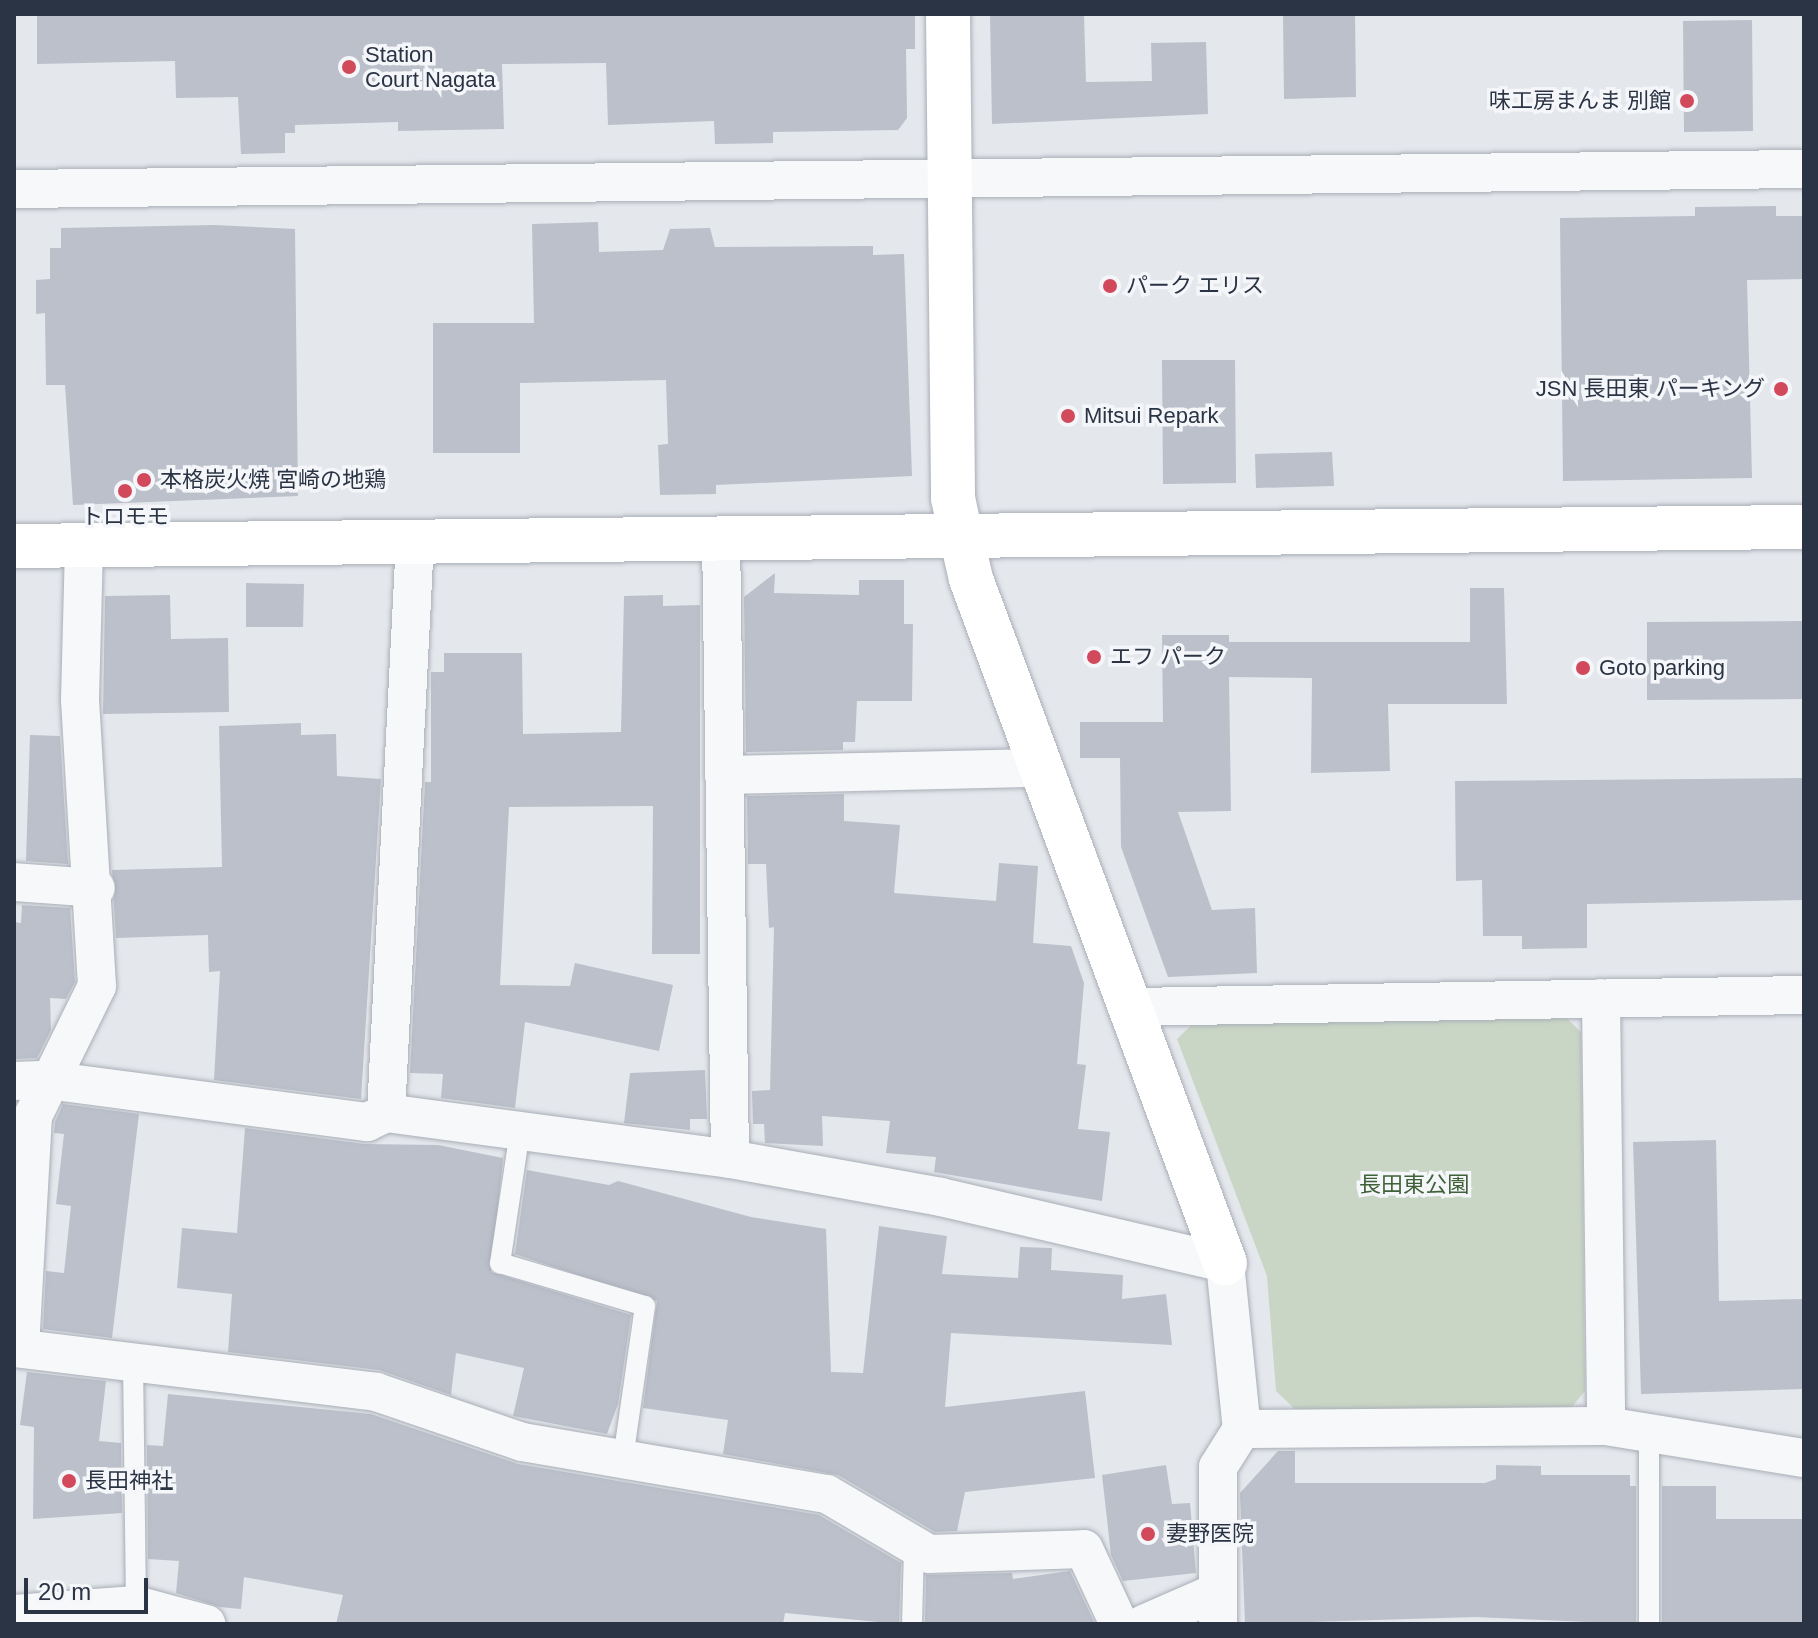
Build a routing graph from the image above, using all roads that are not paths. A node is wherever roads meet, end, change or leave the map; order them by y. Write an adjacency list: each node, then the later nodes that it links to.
1 (948, 14): 3 (street)
2 (1804, 169): 3 (street)
3 (950, 180): 4 (street); 6 (street)
4 (14, 189)
5 (1804, 527): 6 (street)
6 (960, 531): 7 (street); 11 (street)
7 (721, 536): 8 (street); 12 (street)
8 (415, 540): 10 (street); 19 (street)
9 (14, 546): 10 (street)
10 (84, 547): 14 (street)
11 (1041, 768): 12 (street); 17 (street)
12 (724, 775): 21 (street)
13 (14, 882): 14 (street)
14 (96, 888): 18 (street)
15 (1804, 995): 16 (street)
16 (1601, 998): 17 (street); 25 (street)
17 (1134, 1007): 22 (street)
18 (30, 1081): 19 (street); 23 (street)
19 (386, 1113): 20 (street)
20 (520, 1131): 21 (street); 29 (lane)
21 (730, 1159): 22 (street)
22 (1225, 1263): 26 (street)
23 (17, 1348): 24 (street)
24 (133, 1360): 29 (street); 31 (lane)
25 (1606, 1426): 26 (street); 27 (street)
26 (1242, 1429): 32 (street)
27 (1649, 1433): 28 (street); 38 (lane)
28 (1804, 1458)
29 (623, 1459): 30 (street)
30 (914, 1545): 35 (lane); 36 (street)
31 (136, 1605): 33 (street); 34 (street)
32 (1218, 1608): 37 (street)
33 (14, 1614)
34 (206, 1624)
35 (912, 1624)
36 (1119, 1624)
37 (1144, 1624)
38 (1649, 1624)

